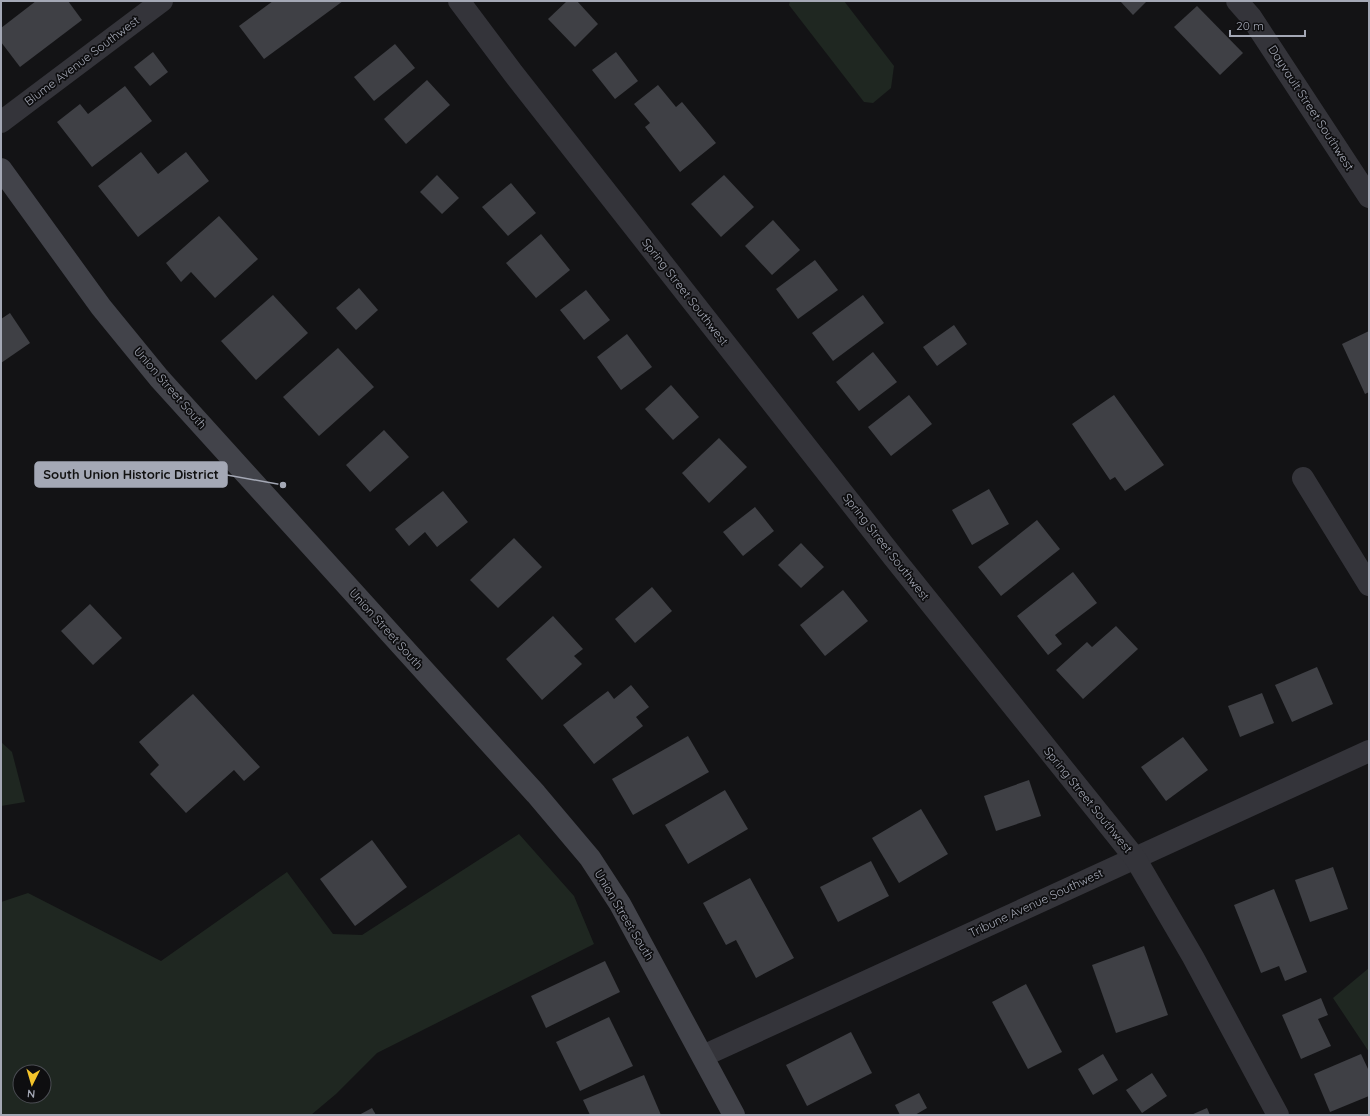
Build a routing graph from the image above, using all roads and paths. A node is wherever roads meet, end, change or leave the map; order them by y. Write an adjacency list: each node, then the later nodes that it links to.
1 (162, 1): 4 (street, Blume Avenue Southwest)
2 (459, 1): 10 (street, Spring Street Southwest)
3 (1237, 1): 6 (street, Dayvault Street Southwest)
4 (1, 122)
5 (1, 169): 11 (main road, Union Street South)
6 (1369, 197)
7 (1303, 478): 8 (street)
8 (1369, 584)
9 (1369, 751): 10 (street, Tribune Avenue Southwest)
10 (1135, 858): 11 (street, Tribune Avenue Southwest); 13 (street, Spring Street Southwest)
11 (703, 1056): 12 (main road, Union Street South)
12 (734, 1115)
13 (1278, 1115)

